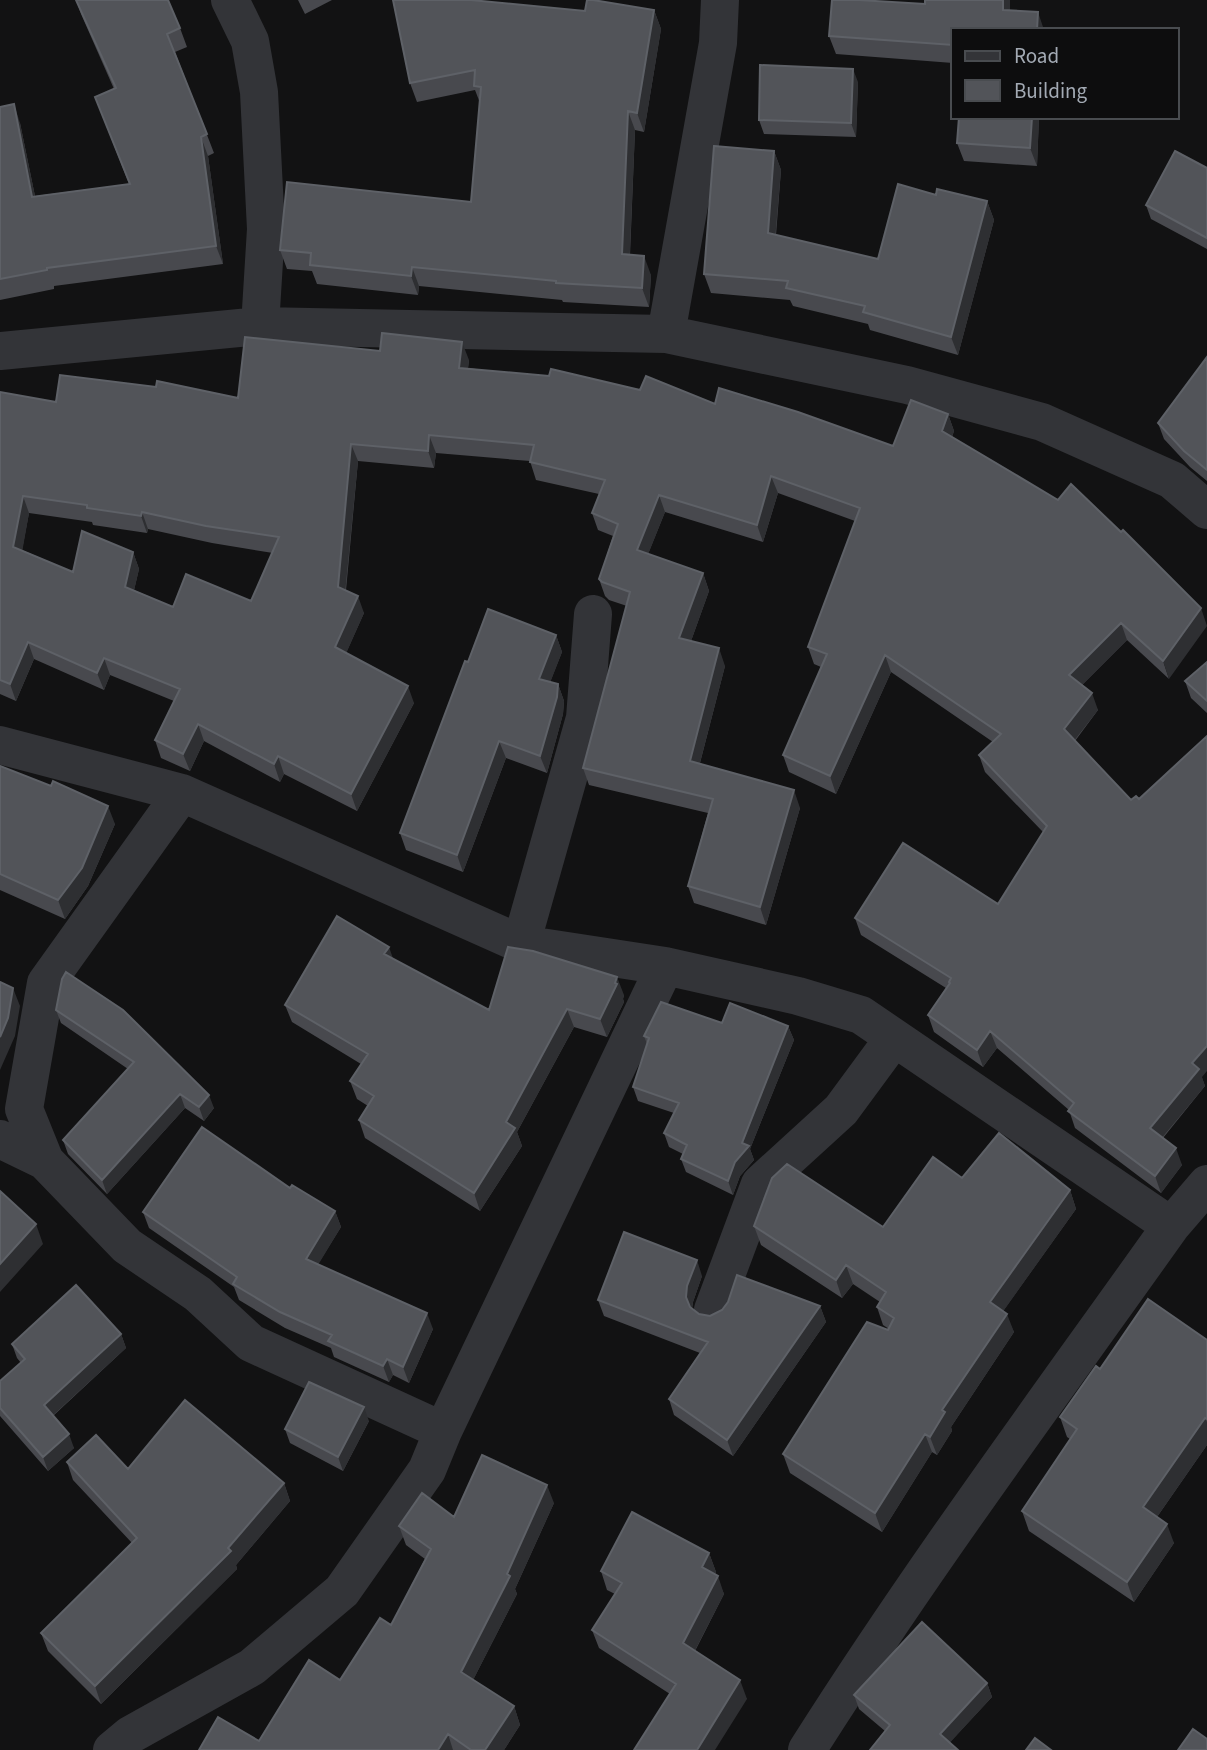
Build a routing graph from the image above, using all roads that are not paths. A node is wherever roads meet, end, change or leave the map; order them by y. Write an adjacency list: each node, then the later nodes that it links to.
1 (230, 0): 3 (street)
2 (720, 0): 4 (street)
3 (260, 326): 4 (street); 5 (street)
4 (666, 334): 6 (street)
5 (0, 351)
6 (1207, 510)
7 (593, 614): 10 (street)
8 (0, 745): 9 (street)
9 (181, 793): 10 (street); 14 (street)
10 (521, 944): 11 (street)
11 (665, 966): 12 (street); 18 (street)
12 (894, 1038): 16 (street); 17 (street)
13 (0, 1139): 14 (street)
14 (45, 1161): 18 (street)
15 (1207, 1184): 16 (street)
16 (1171, 1226): 20 (street)
17 (713, 1310)
18 (443, 1431): 19 (street)
19 (112, 1750)
20 (807, 1750)

